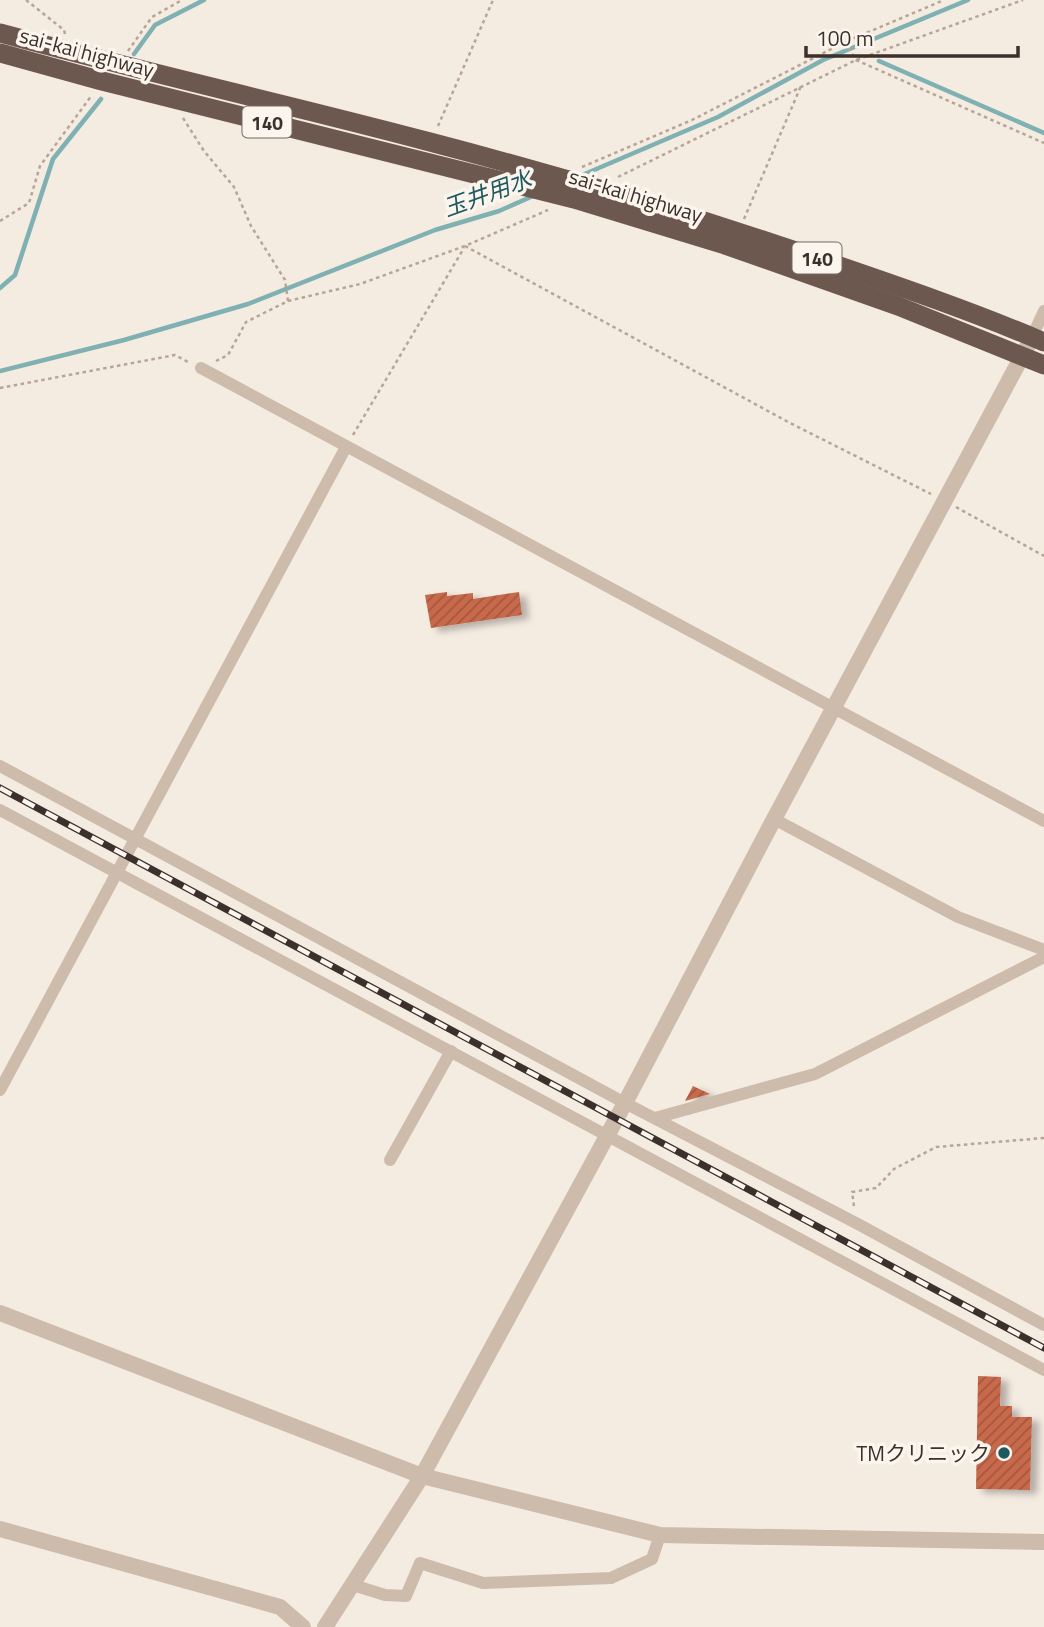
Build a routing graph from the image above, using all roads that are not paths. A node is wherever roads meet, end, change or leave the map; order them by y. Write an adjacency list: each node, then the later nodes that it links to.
1 (0, 33): 3 (highway, sai-kai highway / 140)
2 (0, 53): 3 (highway, sai-kai highway / 140)
3 (555, 194): 5 (highway, sai-kai highway / 140); 6 (highway, sai-kai highway / 140)
4 (1044, 311): 5 (street)
5 (1038, 340): 6 (street)
6 (1023, 355): 7 (highway, sai-kai highway / 140); 10 (street)
7 (1044, 365)
8 (201, 368): 9 (street)
9 (346, 447): 10 (street); 15 (street)
10 (833, 708): 13 (street); 14 (street)
11 (0, 766): 15 (street)
12 (0, 810): 16 (street)
13 (774, 819): 17 (street); 21 (street)
14 (1044, 821)
15 (137, 838): 16 (street); 21 (street)
16 (118, 873): 19 (street); 20 (street)
17 (1044, 950)
18 (1044, 957): 22 (street)
19 (451, 1051): 23 (street); 24 (street)
20 (0, 1090)
21 (625, 1103): 22 (street); 23 (street)
22 (654, 1118): 26 (street)
23 (606, 1134): 27 (street); 28 (street)
24 (390, 1160)
25 (0, 1313): 28 (street)
26 (1044, 1325)
27 (1044, 1370)
28 (422, 1476): 30 (street); 32 (street)
29 (0, 1529): 33 (street)
30 (660, 1535): 31 (street); 32 (street)
31 (1044, 1542)
32 (354, 1585): 34 (street)
33 (303, 1627)
34 (325, 1627)

